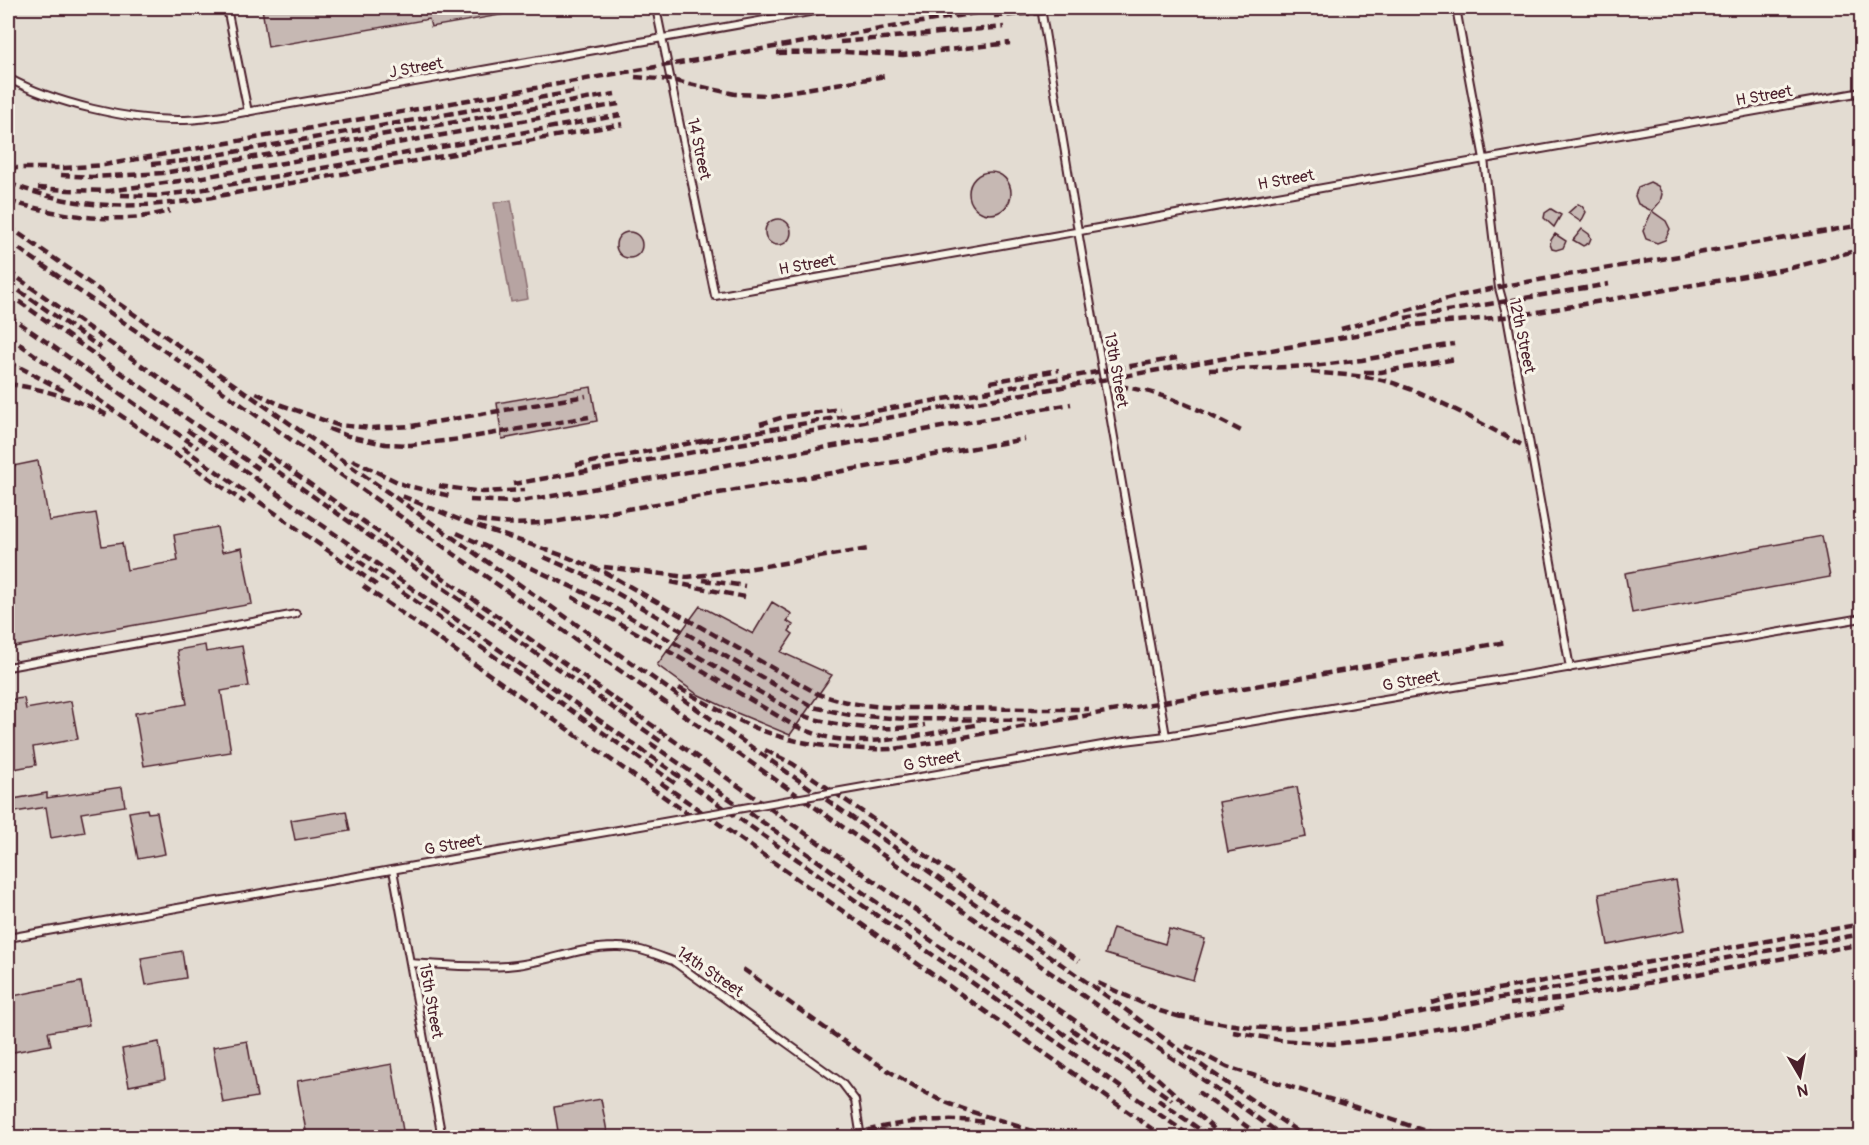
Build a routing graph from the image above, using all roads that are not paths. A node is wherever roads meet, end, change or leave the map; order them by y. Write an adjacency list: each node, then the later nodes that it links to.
1 (227, 8): 9 (lane)
2 (656, 8): 6 (lane, 14 Street)
3 (832, 8): 6 (lane, J Street)
4 (1041, 8): 11 (lane, 13th Street)
5 (1456, 8): 10 (lane, 12th Street)
6 (662, 38): 9 (lane, J Street); 12 (lane, 14 Street)
7 (8, 78): 9 (lane, J Street)
8 (1862, 92): 10 (lane, H Street)
9 (248, 112)
10 (1484, 159): 11 (lane, H Street); 16 (lane, 12th Street)
11 (1078, 231): 12 (lane, H Street); 17 (lane, 13th Street)
12 (715, 296)
13 (296, 614): 15 (lane)
14 (1862, 618): 16 (lane, G Street)
15 (8, 667)
16 (1570, 668): 17 (lane, G Street)
17 (1167, 736): 18 (lane, G Street, bridge)
18 (393, 870): 19 (lane, G Street); 20 (lane, 15th Street)
19 (8, 938)
20 (410, 963): 21 (lane, 15th Street); 22 (lane, 14th Street)
21 (442, 1137)
22 (861, 1137)

